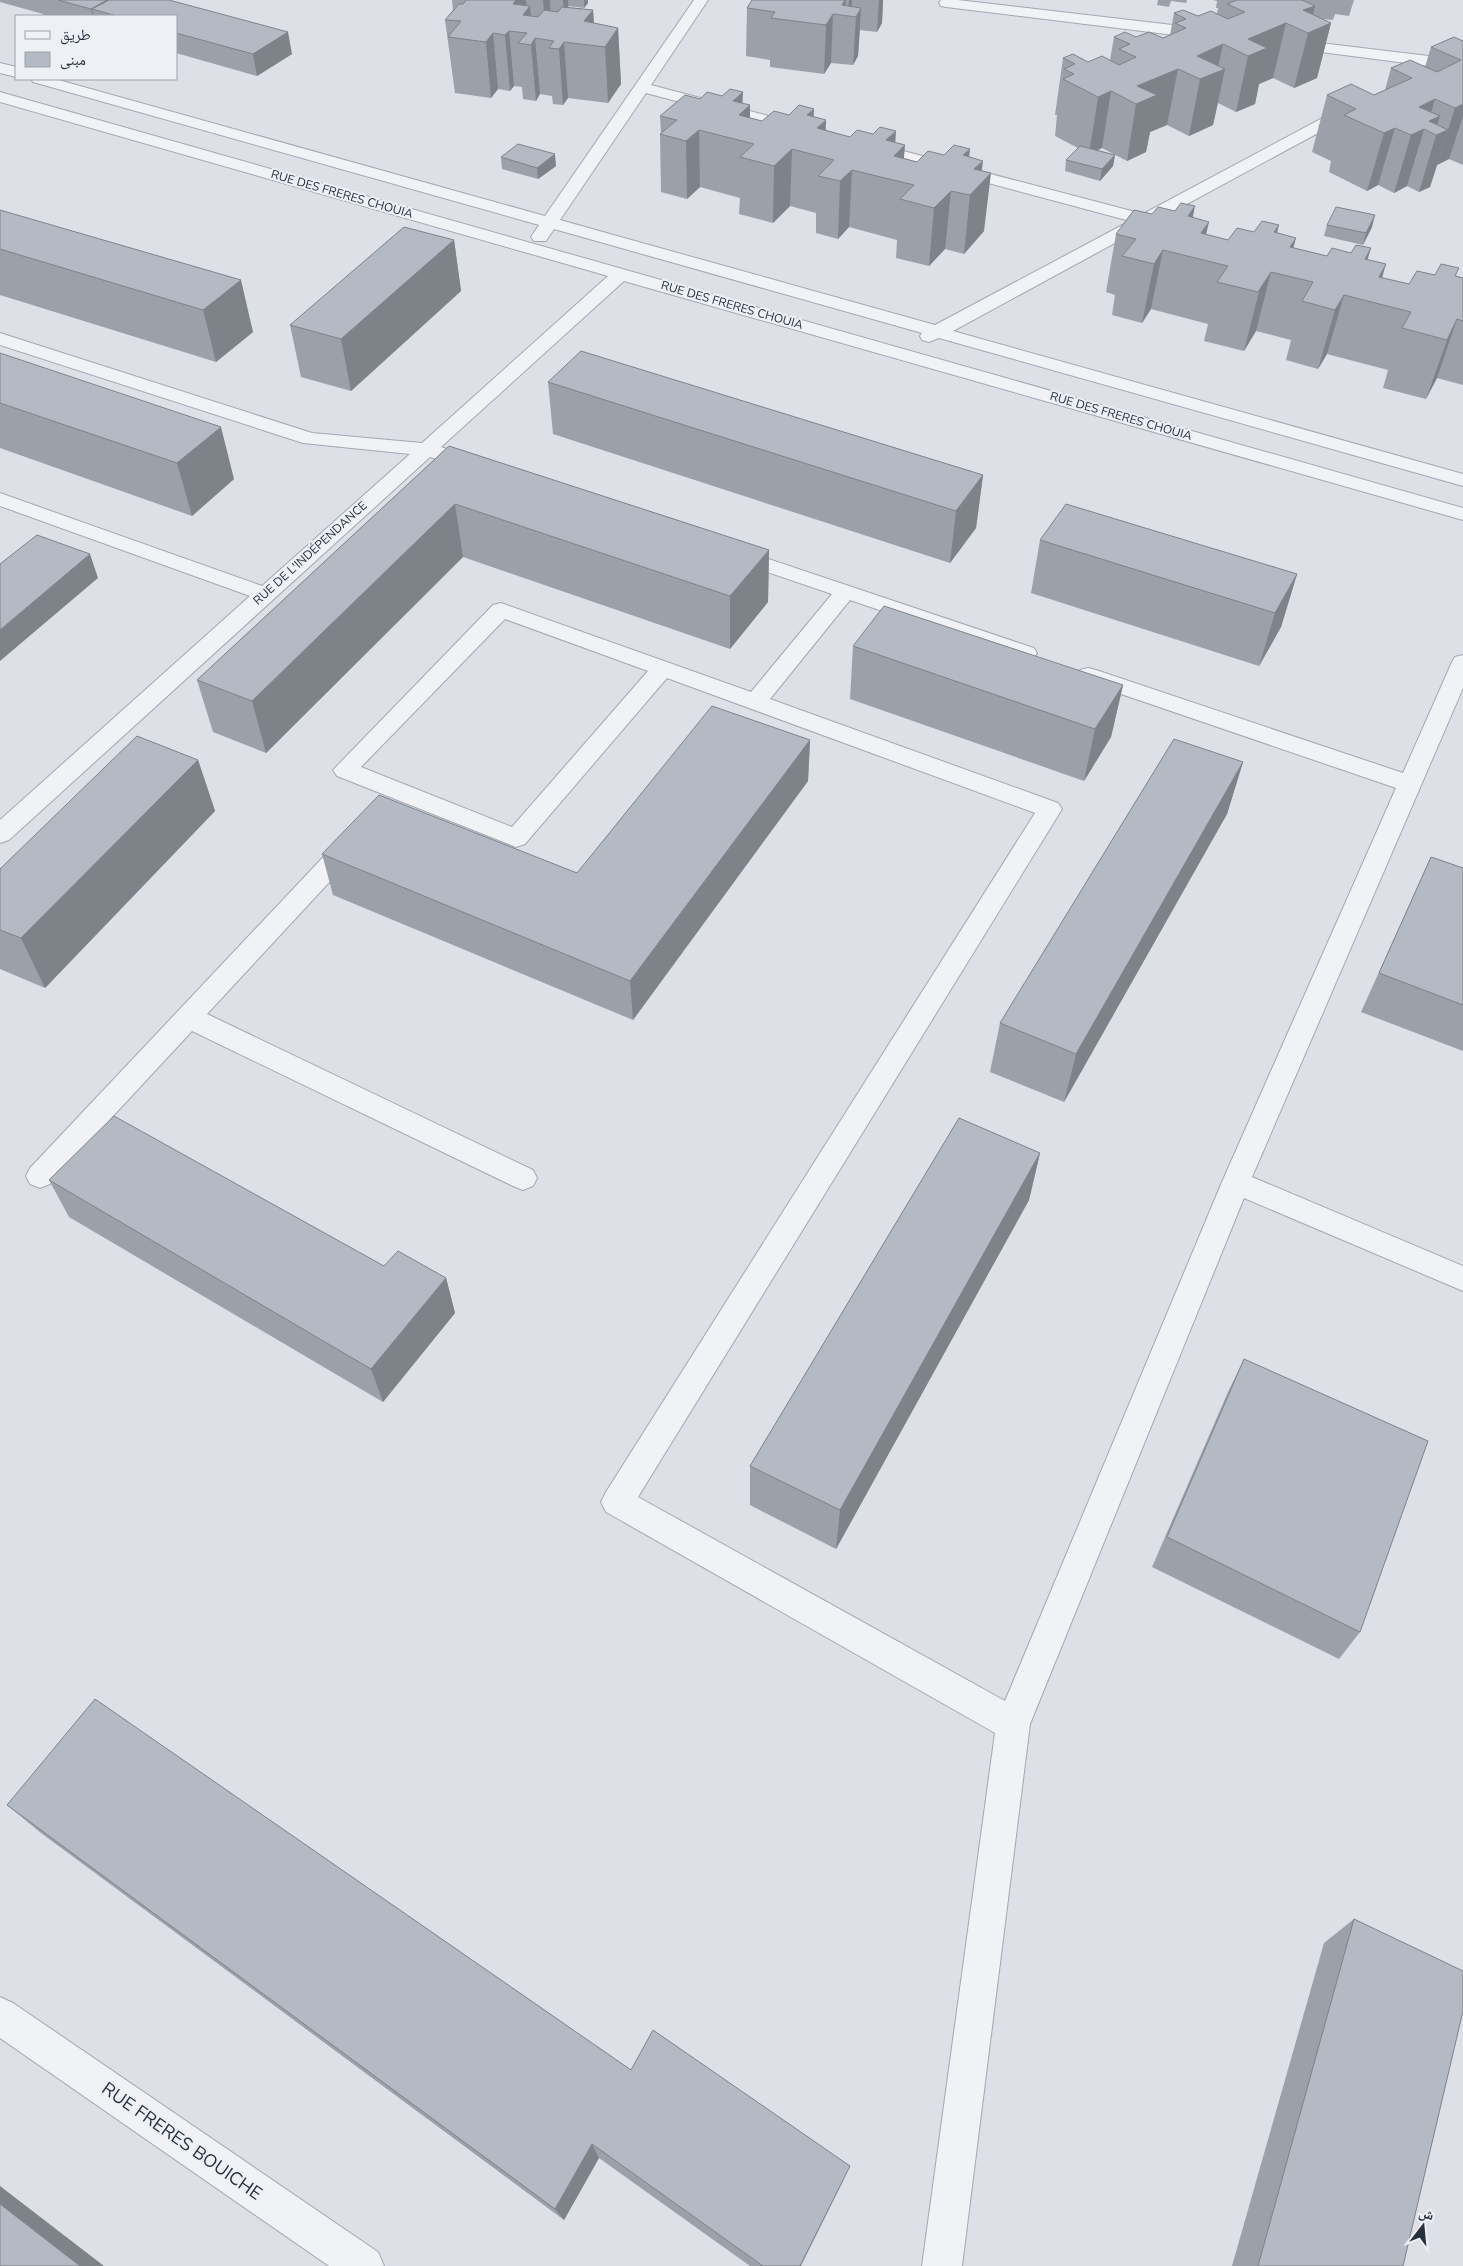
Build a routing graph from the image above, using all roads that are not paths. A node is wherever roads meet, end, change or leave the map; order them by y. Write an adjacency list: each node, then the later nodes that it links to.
1 (701, 0): 11 (street)
2 (946, 3): 3 (street)
3 (1221, 36)
4 (1270, 42): 6 (street)
5 (1454, 53): 6 (street)
6 (1437, 62): 9 (street)
7 (0, 68): 8 (street)
8 (15, 72)
9 (1411, 76)
10 (43, 80): 17 (street)
11 (642, 87): 14 (street); 17 (street)
12 (0, 97): 19 (street, RUE DES FRERES CHOUIA)
13 (1368, 99): 16 (street)
14 (813, 132)
15 (851, 142): 16 (street)
16 (1146, 219): 18 (street); 21 (street)
17 (551, 223): 19 (street); 21 (street)
18 (1184, 229)
19 (532, 248): 20 (street, RUE DES FRERES CHOUIA)
20 (621, 274): 23 (street, RUE DES FRERES CHOUIA); 24 (street, RUE DE L'INDÉPENDANCE)
21 (937, 332): 23 (street); 26 (street)
22 (0, 339): 24 (street)
23 (900, 353): 28 (street, RUE DES FRERES CHOUIA)
24 (426, 449): 25 (street); 31 (street, RUE DE L'INDÉPENDANCE)
25 (491, 471)
26 (1463, 480)
27 (0, 499): 31 (street)
28 (1463, 514)
29 (715, 547): 30 (street)
30 (845, 592): 32 (street); 36 (street)
31 (265, 594): 39 (street, RUE DE L'INDÉPENDANCE)
32 (1043, 659)
33 (1463, 662): 37 (street)
34 (663, 668): 34 (street); 36 (street)
35 (1071, 669): 37 (street)
36 (755, 702): 45 (street)
37 (1410, 784): 43 (street)
38 (365, 828): 40 (street)
39 (0, 834)
40 (188, 1017): 41 (street); 42 (street)
41 (40, 1176)
42 (522, 1178)
43 (1236, 1182): 44 (street); 45 (street)
44 (1463, 1279)
45 (1013, 1724): 48 (street)
46 (0, 2016): 47 (street, RUE FRERES BOUICHE)
47 (364, 2266)
48 (942, 2266)

